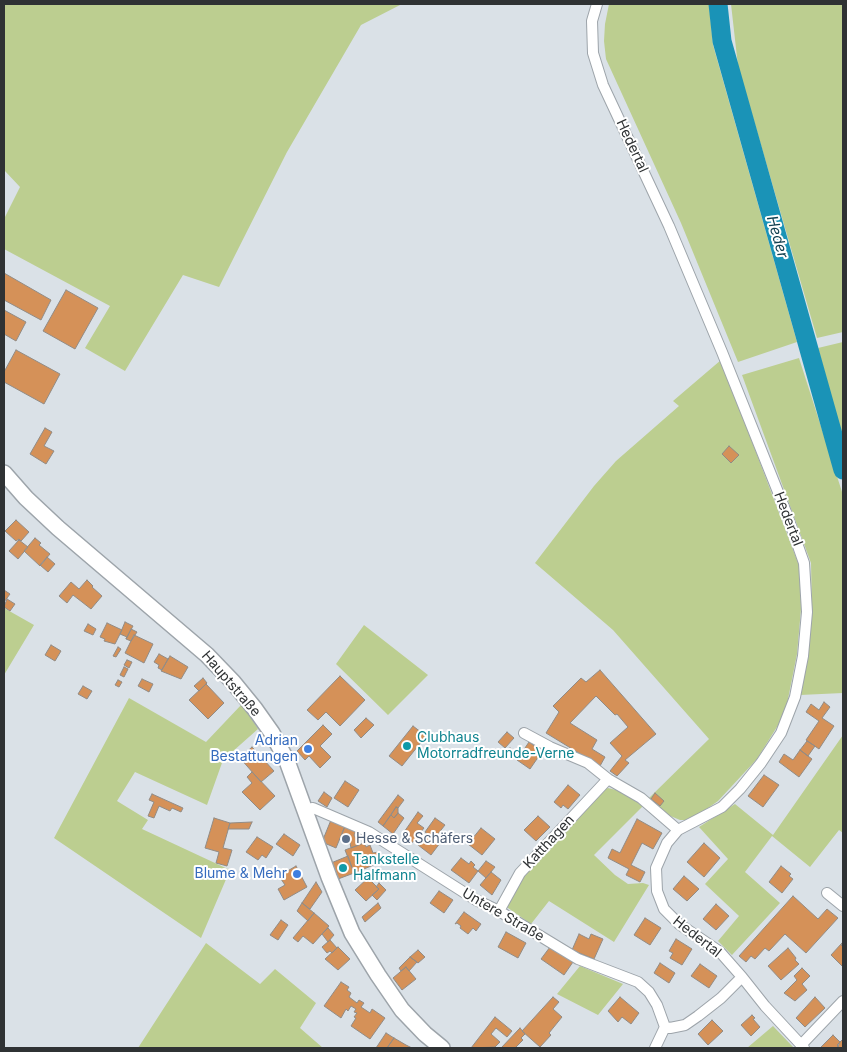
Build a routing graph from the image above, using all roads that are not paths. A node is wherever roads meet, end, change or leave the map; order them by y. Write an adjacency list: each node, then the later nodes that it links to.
1 (597, 4): 6 (street, Hedertal)
2 (4, 473): 5 (main road, Hauptstraße)
3 (524, 733): 4 (street)
4 (608, 780): 6 (street); 9 (street, Katthagen)
5 (304, 810): 9 (street, Untere Straße); 14 (main road, Hauptstraße)
6 (678, 830): 10 (street, Hedertal)
7 (827, 893): 8 (street)
8 (843, 906)
9 (499, 911): 12 (street, Untere Straße)
10 (742, 977): 12 (street); 13 (street, Hedertal)
11 (843, 1001): 13 (street)
12 (665, 1027): 15 (street)
13 (802, 1046)
14 (442, 1048)
15 (655, 1048)

